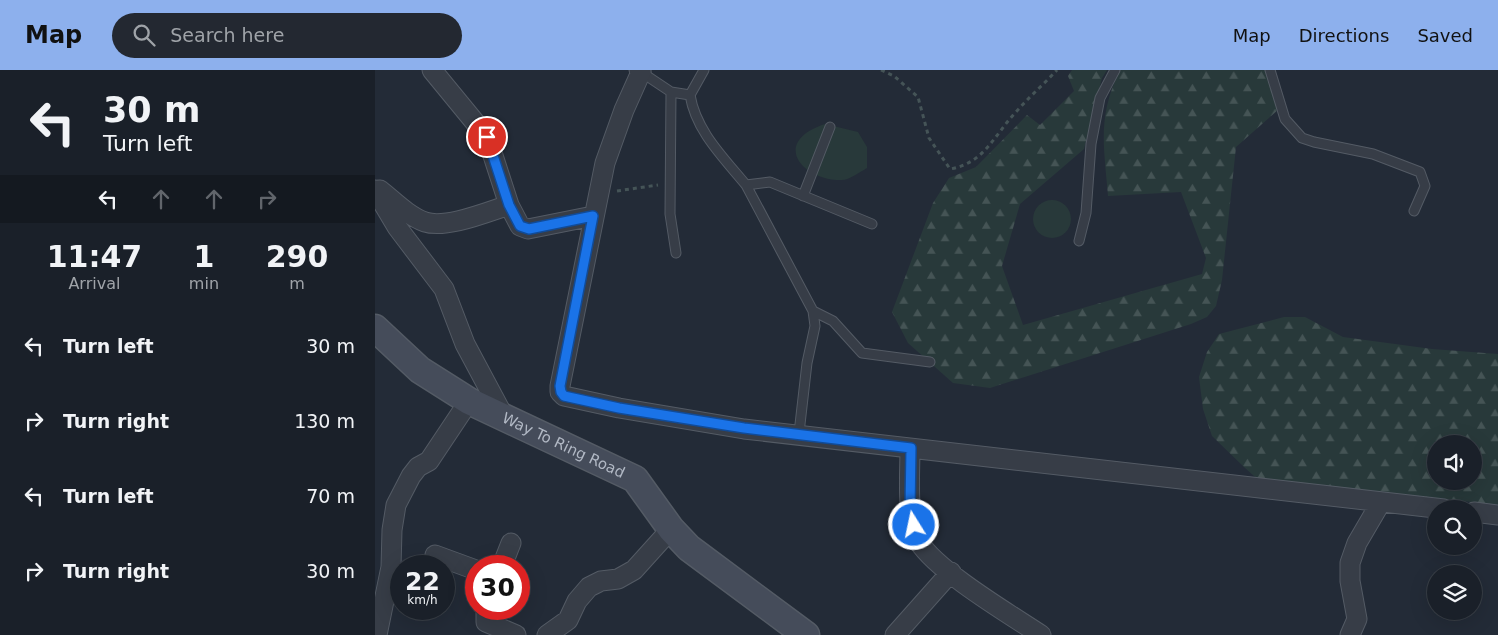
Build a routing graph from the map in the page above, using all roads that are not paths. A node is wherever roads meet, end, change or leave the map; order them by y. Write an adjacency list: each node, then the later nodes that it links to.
1 (432, 70): 13 (street)
2 (704, 70): 7 (lane)
3 (1115, 70): 17 (lane)
4 (1270, 70): 14 (lane)
5 (640, 71): 6 (lane); 15 (street)
6 (671, 92): 7 (lane); 18 (lane)
7 (690, 95): 9 (lane)
8 (830, 127): 12 (lane)
9 (746, 185): 12 (lane); 19 (lane)
10 (375, 186): 13 (street)
11 (375, 190): 23 (street)
12 (803, 196): 16 (lane)
13 (509, 205): 15 (street)
14 (1414, 211)
15 (593, 216): 24 (street)
16 (872, 224)
17 (1079, 241)
18 (676, 253)
19 (813, 311): 21 (lane); 24 (lane)
20 (375, 328): 22 (street, Way To Ring Road)
21 (930, 362)
22 (469, 401): 23 (street, Way To Ring Road); 35 (street)
23 (503, 417): 30 (street, Way To Ring Road)
24 (799, 433): 25 (street)
25 (911, 448): 26 (street); 33 (street)
26 (1381, 502): 27 (street); 41 (street)
27 (1427, 507)
28 (1482, 513): 29 (street)
29 (1498, 515)
30 (671, 529): 37 (street); 38 (street, Way To Ring Road)
31 (511, 543): 32 (street)
32 (507, 555)
33 (951, 572): 39 (street); 40 (street)
34 (486, 620): 36 (street)
35 (377, 635)
36 (516, 635)
37 (547, 635)
38 (806, 635)
39 (895, 635)
40 (1041, 635)
41 (1351, 635)

